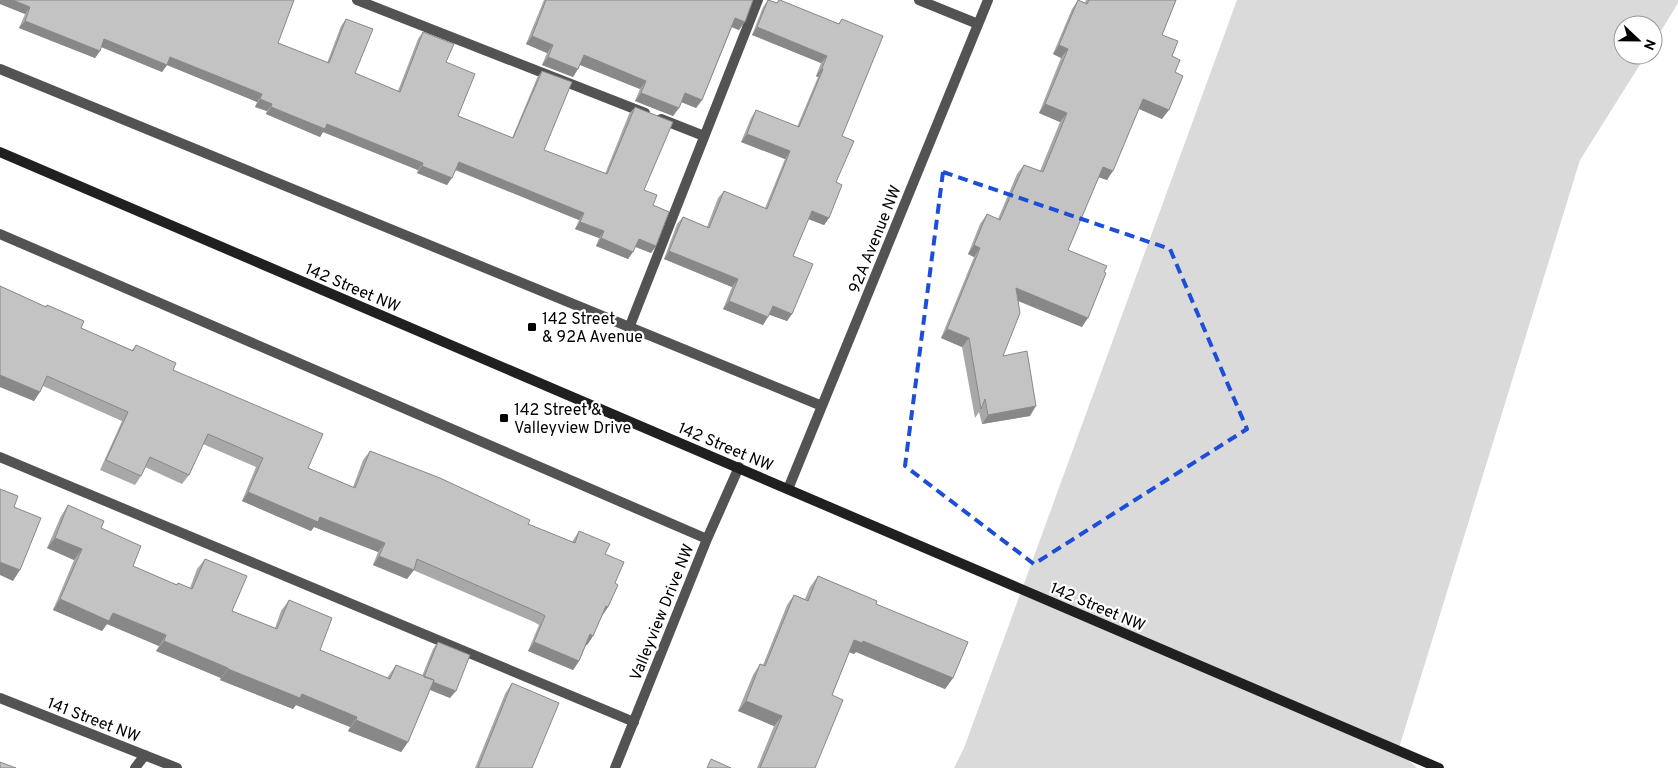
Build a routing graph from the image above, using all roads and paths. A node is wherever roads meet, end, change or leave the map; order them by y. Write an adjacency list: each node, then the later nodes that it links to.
1 (357, 0): 7 (street)
2 (758, 0): 7 (street)
3 (919, 0): 5 (street)
4 (988, 0): 5 (street, 92A Avenue NW)
5 (978, 24): 11 (street, 92A Avenue NW)
6 (0, 69): 10 (street)
7 (704, 136): 10 (street)
8 (0, 152): 13 (main road, 142 Street NW)
9 (0, 234): 15 (street)
10 (629, 328): 11 (street)
11 (822, 406): 14 (street, 92A Avenue NW)
12 (0, 457): 17 (street)
13 (739, 468): 14 (main road, 142 Street NW); 15 (street, Valleyview Drive NW)
14 (788, 489): 22 (main road, 142 Street NW)
15 (706, 539): 17 (street, Valleyview Drive NW)
16 (0, 698): 18 (street, 141 Street NW)
17 (634, 722): 21 (street, Valleyview Drive NW)
18 (145, 756): 19 (street); 20 (street, 141 Street NW)
19 (135, 768)
20 (177, 768)
21 (615, 768)
22 (1439, 768)

